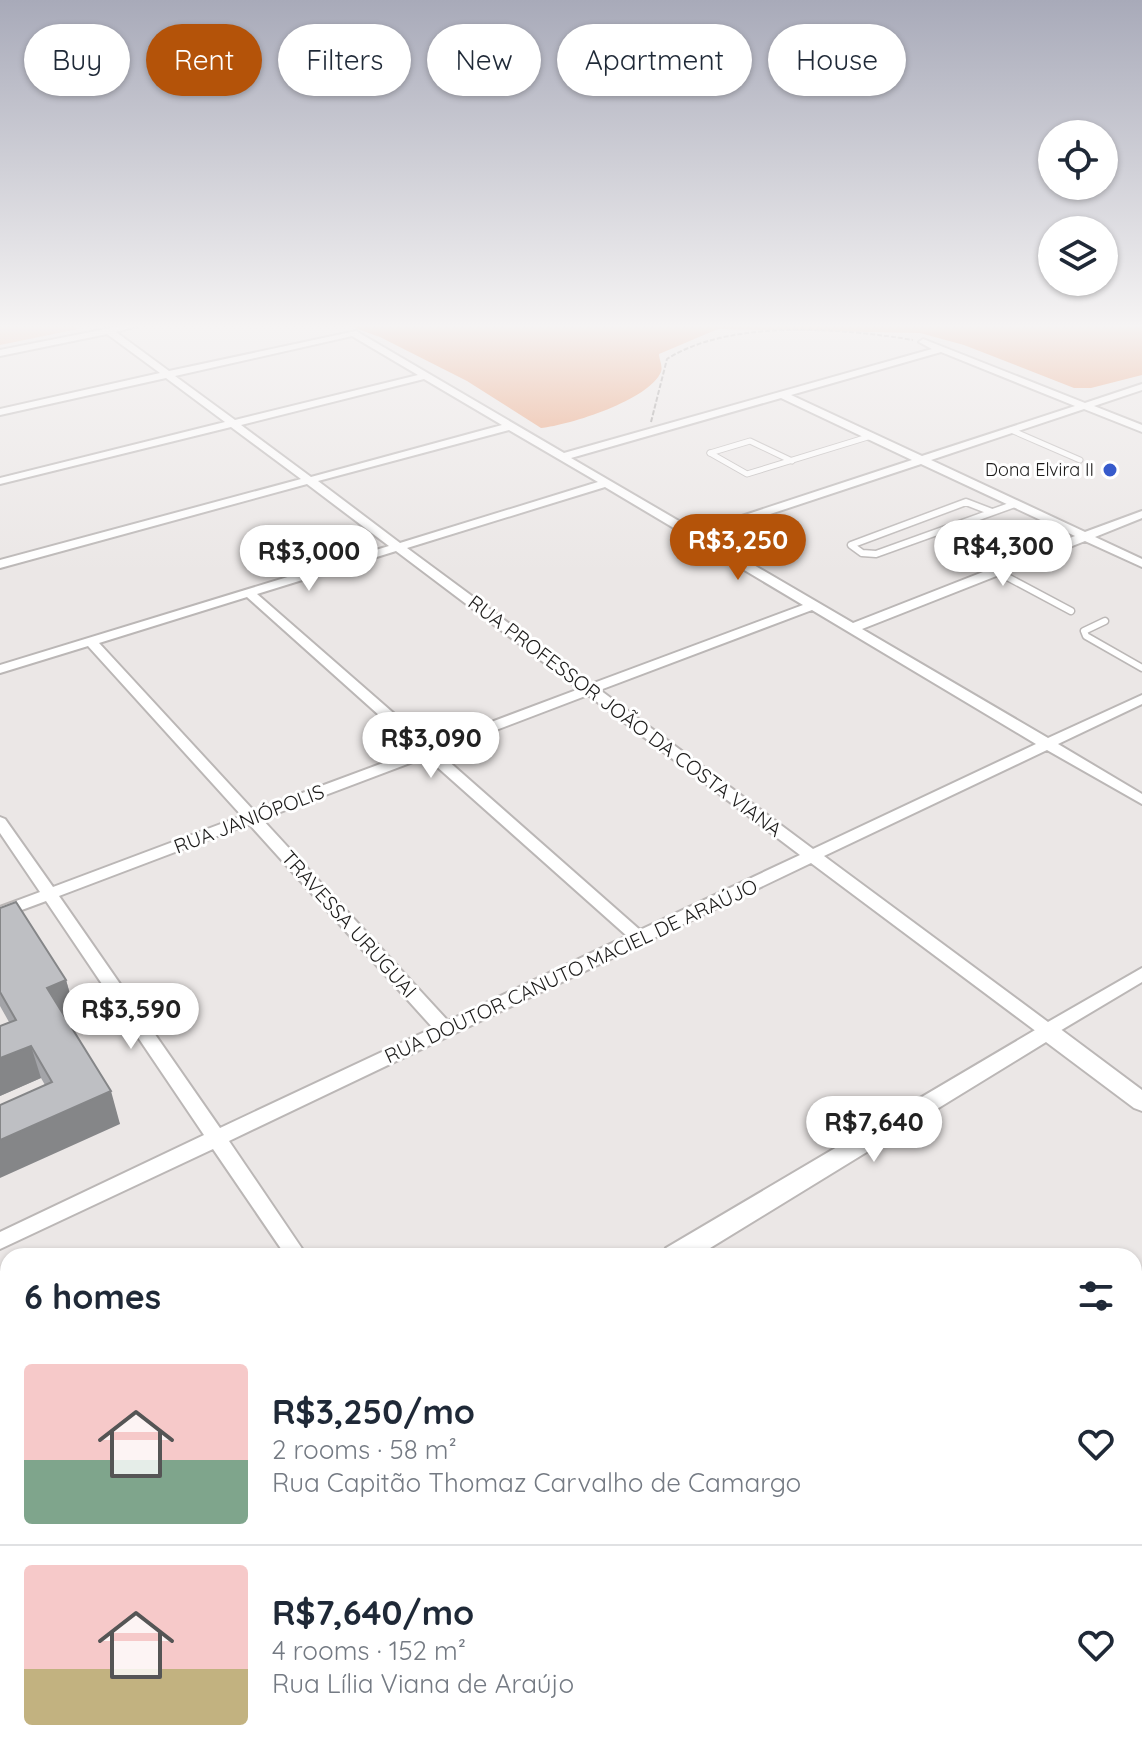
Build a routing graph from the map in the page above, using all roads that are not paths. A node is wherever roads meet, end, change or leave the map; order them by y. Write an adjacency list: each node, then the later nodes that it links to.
1 (213, 408): 8 (street, RUA PROFESSOR JOÃO DA COSTA VIANA)
2 (297, 408): 8 (street)
3 (481, 408): 9 (street)
4 (736, 408): 13 (street)
5 (811, 408): 12 (street)
6 (1077, 408): 11 (street)
7 (1089, 408): 10 (street)
8 (234, 424): 17 (street, RUA PROFESSOR JOÃO DA COSTA VIANA); 18 (street)
9 (511, 426): 13 (street); 17 (street)
10 (1142, 429)
11 (1011, 430): 14 (street); 15 (lane)
12 (871, 436): 14 (street); 16 (lane)
13 (563, 457): 19 (street)
14 (922, 460): 20 (street); 23 (street)
15 (1080, 460)
16 (792, 461): 16 (lane)
17 (309, 480): 25 (street, RUA PROFESSOR JOÃO DA COSTA VIANA); 27 (street)
18 (0, 481)
19 (607, 483): 23 (street); 25 (street)
20 (1015, 504): 21 (lane); 24 (street)
21 (992, 512): 21 (lane)
22 (1142, 514): 24 (street)
23 (695, 535): 30 (street)
24 (1085, 537): 26 (street); 28 (street)
25 (398, 547): 29 (street); 37 (street, RUA PROFESSOR JOÃO DA COSTA VIANA)
26 (1142, 563)
27 (0, 564)
28 (996, 571): 31 (lane); 33 (street)
29 (249, 593): 34 (street); 40 (street)
30 (813, 605): 33 (street); 37 (street, RUA JANIÓPOLIS)
31 (1071, 611)
32 (1105, 621): 35 (lane)
33 (852, 628): 39 (street)
34 (90, 641): 36 (street); 42 (street, TRAVESSA URUGUAI)
35 (1142, 668)
36 (0, 669)
37 (590, 690): 40 (street, RUA JANIÓPOLIS); 44 (street, RUA PROFESSOR JOÃO DA COSTA VIANA)
38 (1142, 699): 39 (street, RUA DOUTOR CANUTO MACIEL DE ARAÚJO)
39 (1048, 744): 41 (street); 44 (street, RUA DOUTOR CANUTO MACIEL DE ARAÚJO)
40 (428, 751): 42 (street, RUA JANIÓPOLIS); 47 (street)
41 (1142, 800)
42 (252, 818): 45 (street, RUA JANIÓPOLIS); 49 (street, TRAVESSA URUGUAI)
43 (0, 822): 45 (street)
44 (812, 856): 47 (street, RUA DOUTOR CANUTO MACIEL DE ARAÚJO); 50 (street, RUA PROFESSOR JOÃO DA COSTA VIANA)
45 (50, 894): 46 (street, RUA JANIÓPOLIS); 52 (street)
46 (0, 913)
47 (639, 938): 49 (street, RUA DOUTOR CANUTO MACIEL DE ARAÚJO)
48 (1142, 974): 50 (street)
49 (446, 1030): 52 (street, RUA DOUTOR CANUTO MACIEL DE ARAÚJO)
50 (1047, 1031): 51 (street, RUA PROFESSOR JOÃO DA COSTA VIANA); 55 (street)
51 (1142, 1102)
52 (217, 1139): 53 (street, RUA DOUTOR CANUTO MACIEL DE ARAÚJO); 54 (street)
53 (0, 1241)
54 (292, 1248)
55 (688, 1248)

